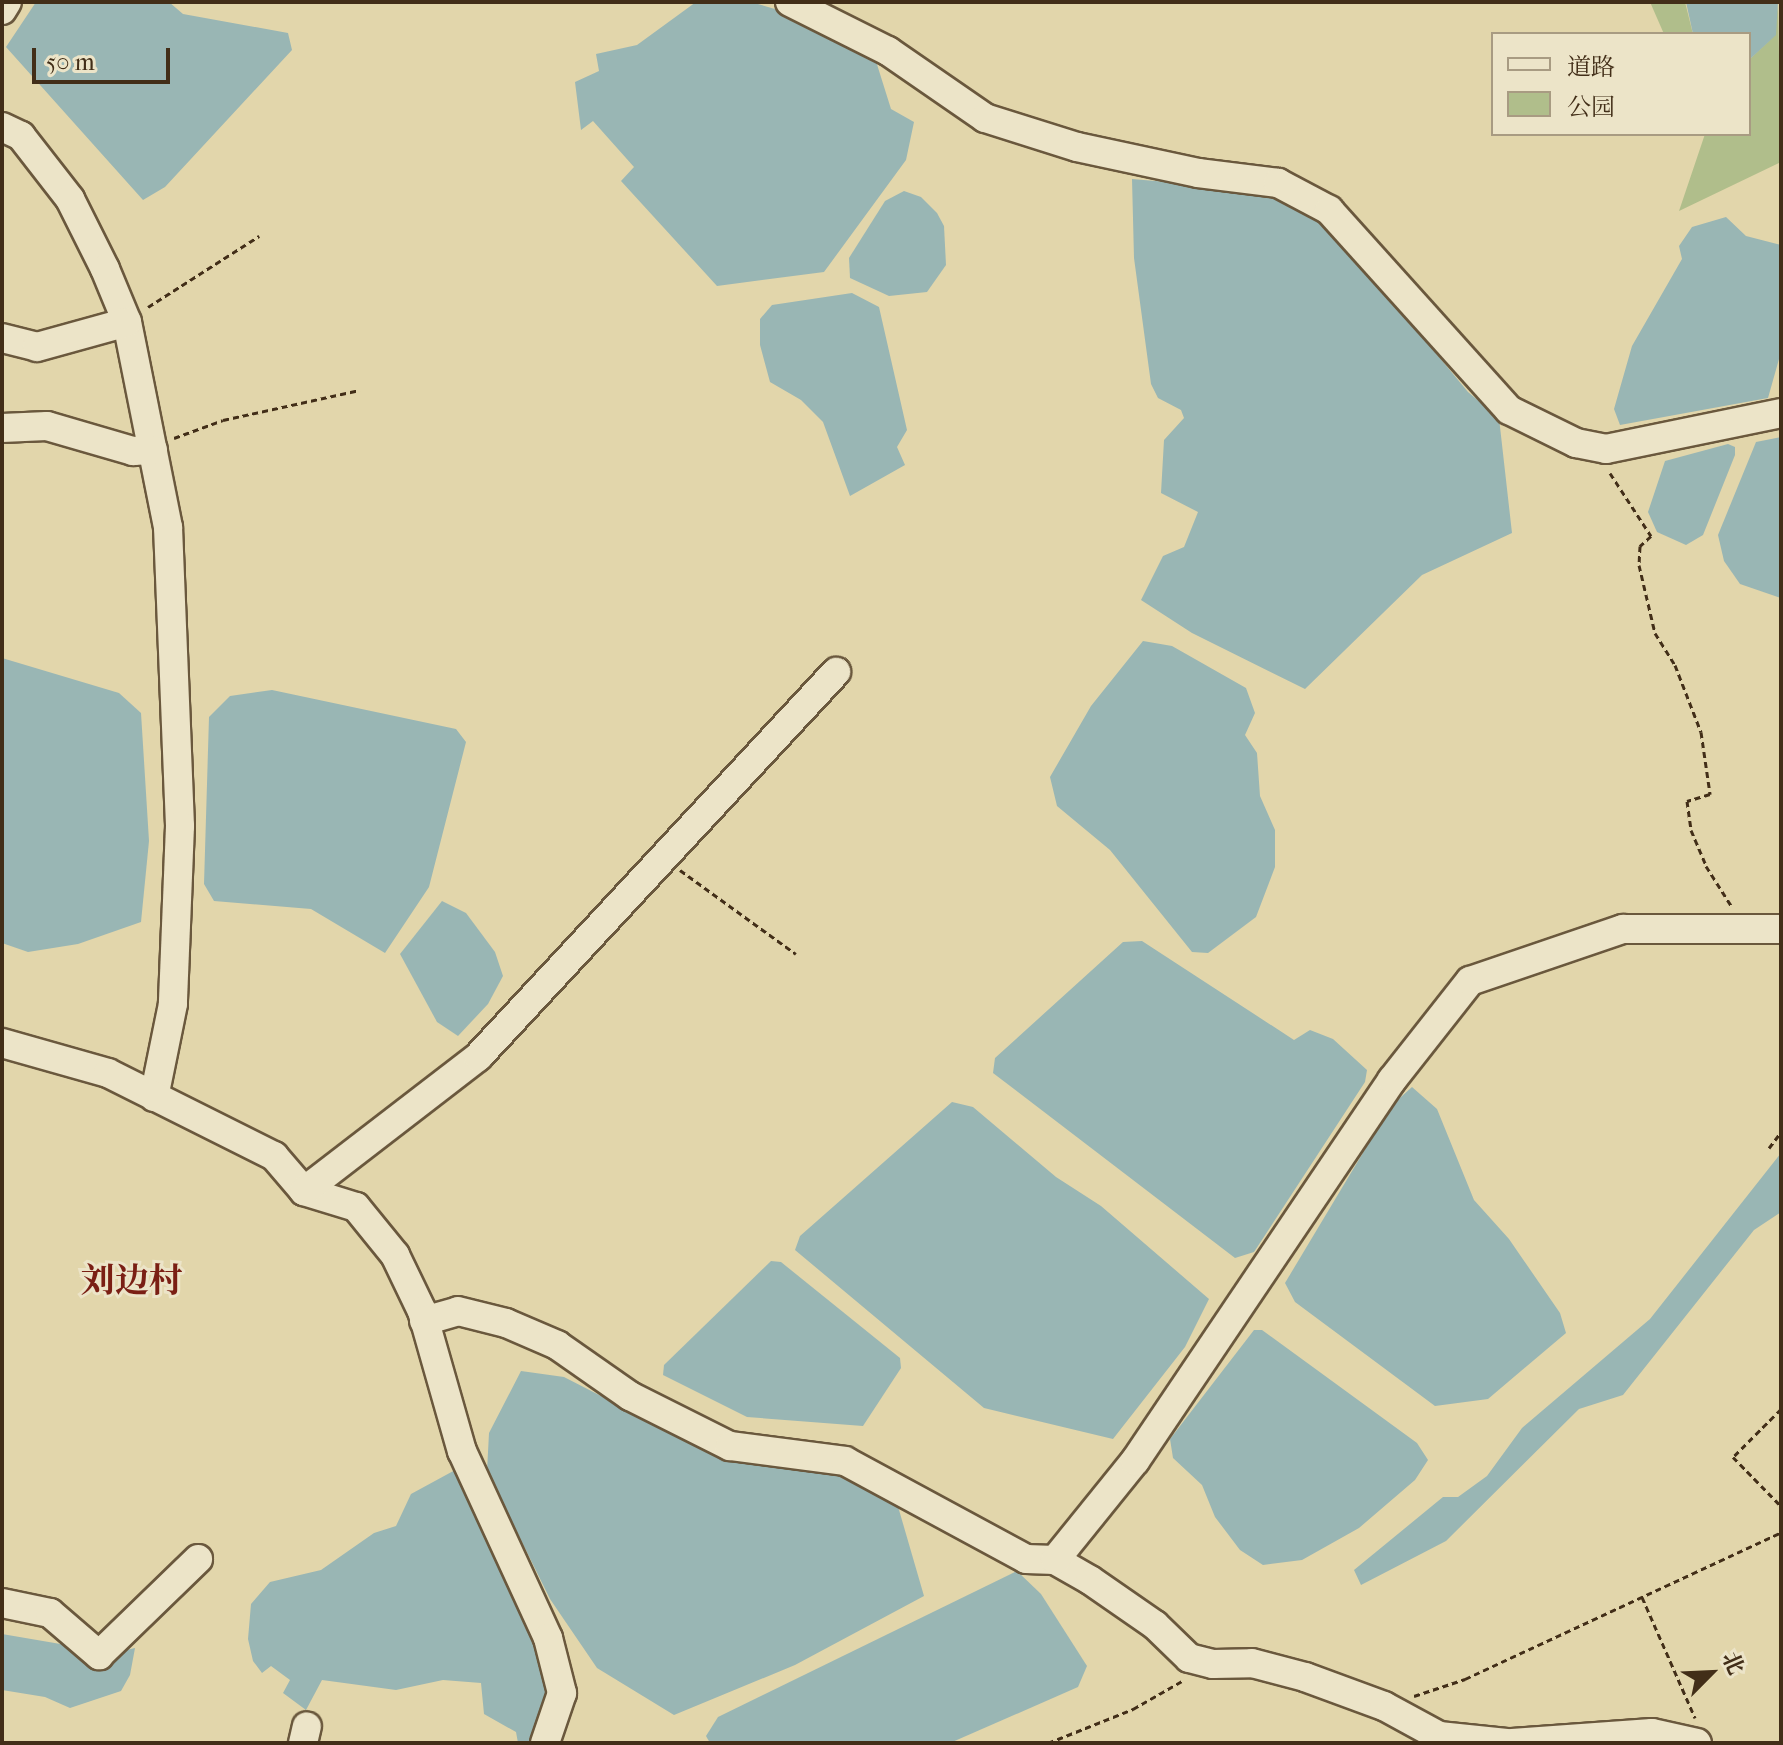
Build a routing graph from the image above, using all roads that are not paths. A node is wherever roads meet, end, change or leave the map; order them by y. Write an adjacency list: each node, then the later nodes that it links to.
1 (7, 2): 3 (street)
2 (790, 2): 7 (street)
3 (2, 10)
4 (2, 127): 5 (street)
5 (126, 321): 6 (street); 9 (street)
6 (2, 338)
7 (1781, 413)
8 (2, 428): 9 (street)
9 (153, 450): 13 (street)
10 (836, 672): 14 (street)
11 (1781, 929): 17 (street)
12 (2, 1043): 13 (street)
13 (154, 1097): 14 (street)
14 (304, 1191): 15 (street)
15 (424, 1321): 17 (street); 20 (street)
16 (198, 1559): 18 (street)
17 (1055, 1560): 21 (street)
18 (2, 1603)
19 (1698, 1736): 21 (street)
20 (545, 1743)
21 (1510, 1743)

